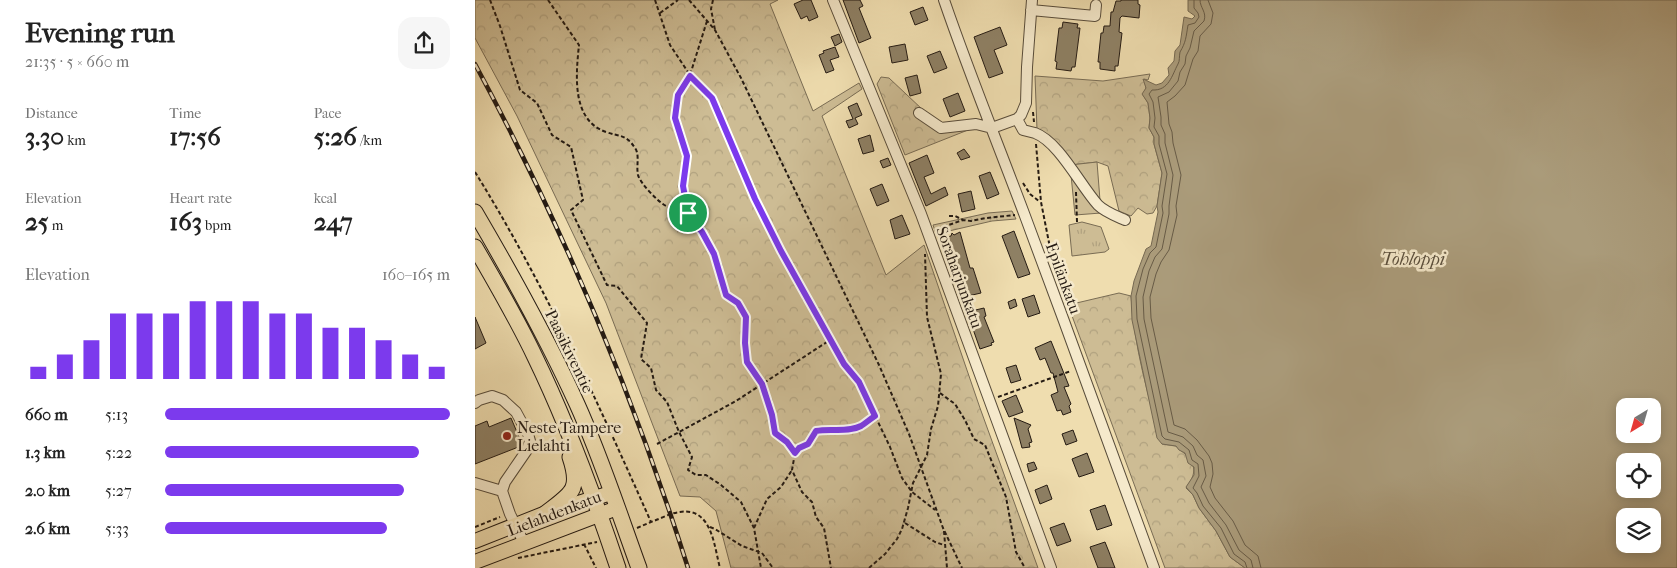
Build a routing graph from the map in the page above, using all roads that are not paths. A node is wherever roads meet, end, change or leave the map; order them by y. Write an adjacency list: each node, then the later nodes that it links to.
1 (833, 0): 26 (street, Soraharjunkatu)
2 (943, 0): 7 (street, Epilänkatu)
3 (1032, 5): 4 (street); 6 (street)
4 (1096, 5)
5 (919, 113): 7 (street)
6 (1017, 119): 7 (street); 9 (street)
7 (992, 128): 27 (street, Epilänkatu)
8 (475, 212): 15 (highway, Paasikiventie)
9 (1125, 220)
10 (475, 247): 12 (highway, Paasikiventie)
11 (475, 403): 14 (street)
12 (559, 412): 16 (highway, Paasikiventie); 18 (highway)
13 (475, 483): 14 (street)
14 (501, 491): 20 (street)
15 (611, 493): 16 (main road, Lielahdenkatu); 17 (highway, Paasikiventie)
16 (595, 498): 18 (main road, Lielahdenkatu); 19 (highway, Paasikiventie)
17 (617, 508): 19 (main road, Lielahdenkatu); 25 (highway, Paasikiventie)
18 (547, 512): 20 (main road, Lielahdenkatu)
19 (600, 515): 22 (main road, Lielahdenkatu); 24 (highway, Paasikiventie)
20 (512, 520): 21 (main road, Lielahdenkatu); 22 (street)
21 (475, 541)
22 (524, 543): 23 (main road, Lielahdenkatu)
23 (475, 562)
24 (618, 568)
25 (639, 568)
26 (1051, 568)
27 (1154, 568)

